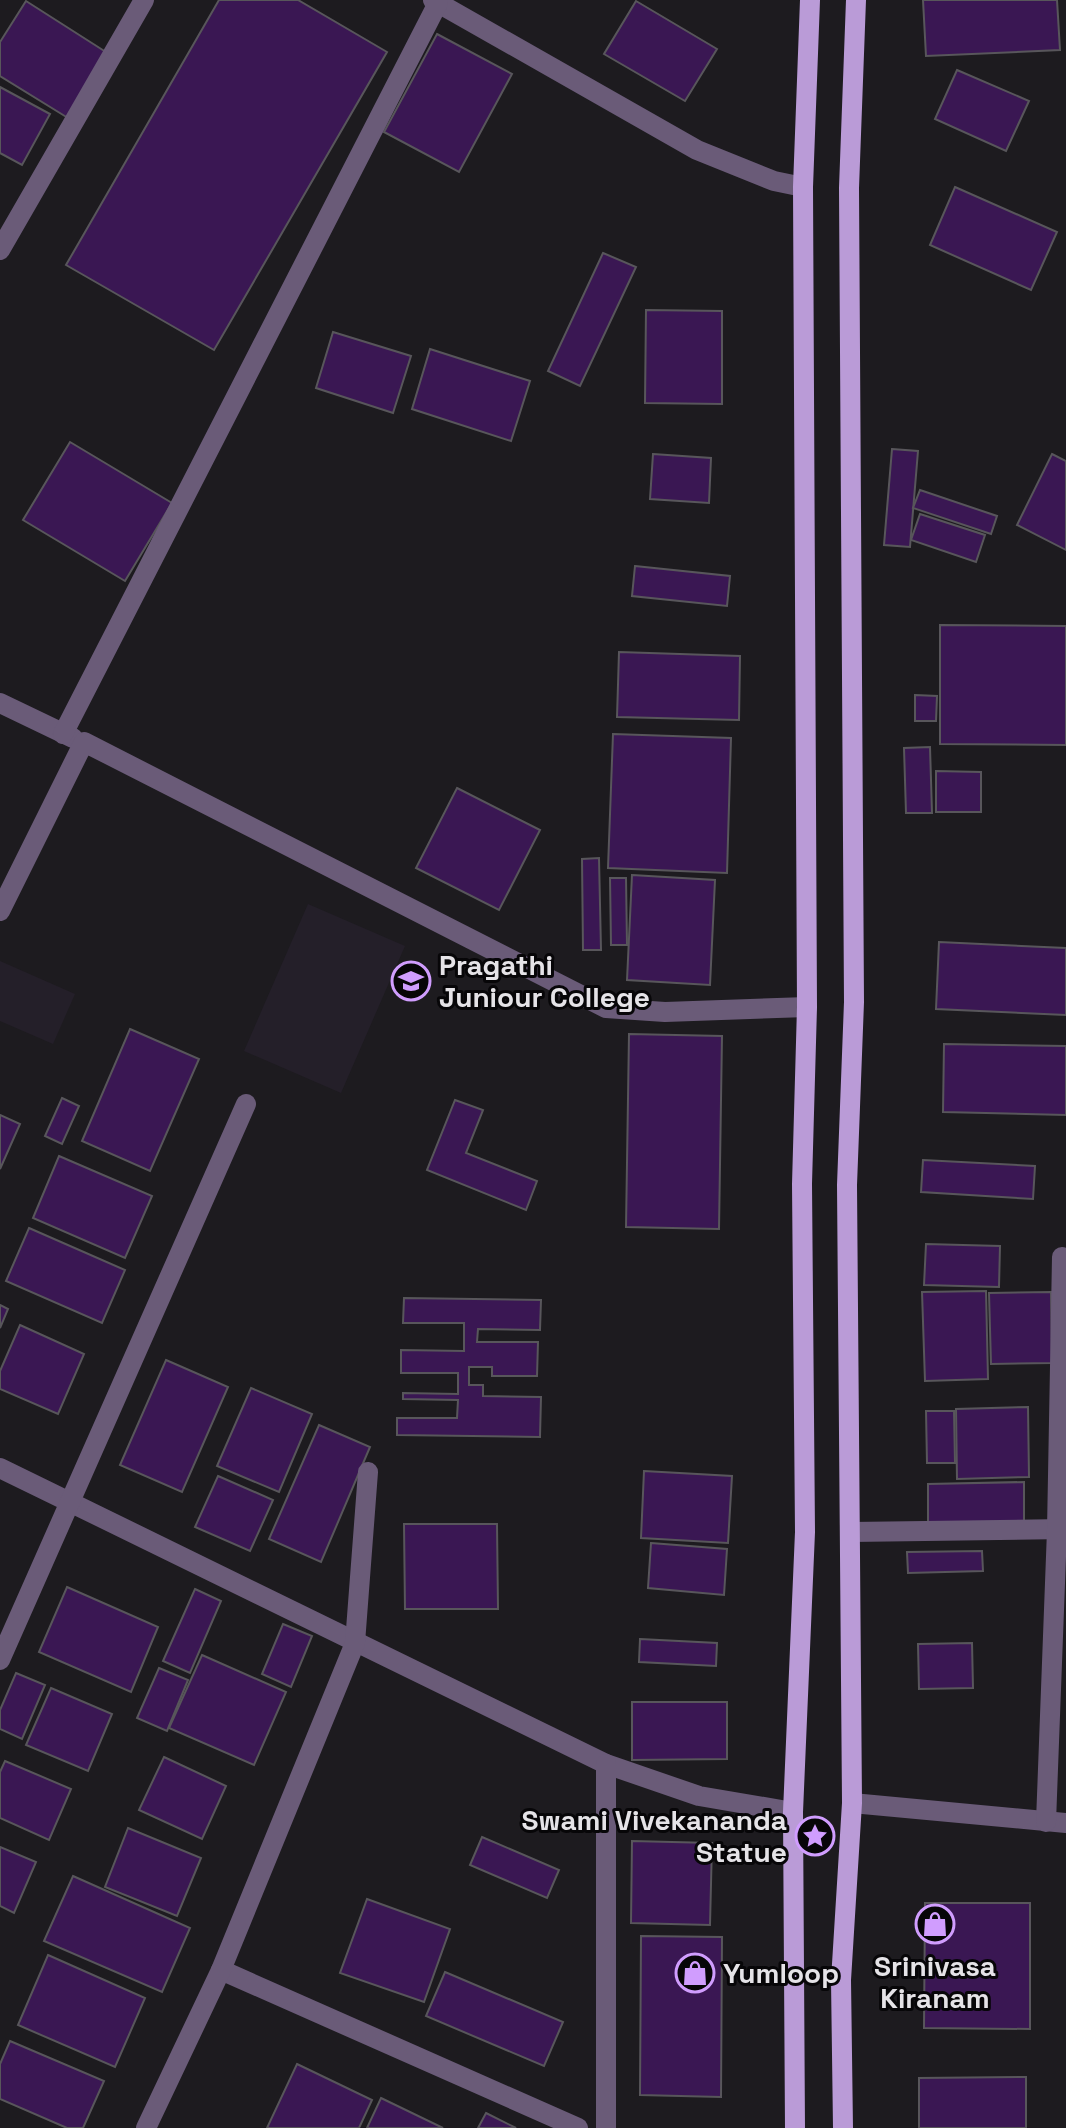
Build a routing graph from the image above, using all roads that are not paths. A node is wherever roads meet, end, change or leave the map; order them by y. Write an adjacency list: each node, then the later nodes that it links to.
1 (144, 0): 6 (street)
2 (810, 0): 5 (main road)
3 (856, 0): 18 (main road)
4 (436, 2): 5 (street); 8 (street)
5 (803, 187): 11 (main road)
6 (0, 250)
7 (0, 703): 8 (street)
8 (63, 734): 9 (street)
9 (84, 742): 10 (street); 11 (street)
10 (0, 911)
11 (807, 1007): 23 (main road)
12 (246, 1104): 16 (street)
13 (1062, 1257): 17 (street)
14 (0, 1468): 16 (street)
15 (368, 1472): 19 (street)
16 (72, 1502): 19 (street); 20 (street)
17 (1061, 1530): 18 (street); 24 (street)
18 (851, 1532): 22 (main road)
19 (355, 1643): 21 (street); 25 (street)
20 (0, 1660)
21 (606, 1764): 23 (street); 28 (street)
22 (852, 1803): 24 (street); 30 (main road)
23 (793, 1812): 29 (main road)
24 (1056, 1823)
25 (221, 1970): 26 (street); 27 (street)
26 (146, 2128)
27 (578, 2128)
28 (606, 2128)
29 (795, 2128)
30 (843, 2128)

